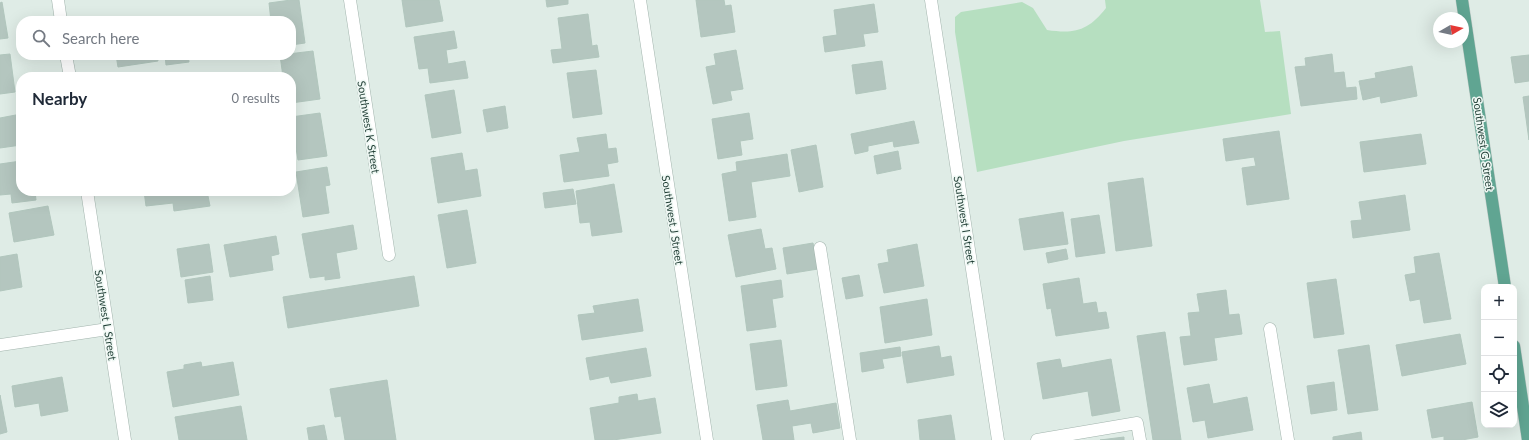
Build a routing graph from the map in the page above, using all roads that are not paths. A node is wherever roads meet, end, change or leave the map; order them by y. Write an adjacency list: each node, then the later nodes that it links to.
1 (58, 0): 6 (street)
2 (350, 0): 11 (street, Southwest K Street)
3 (640, 0): 18 (street, Southwest J Street)
4 (931, 0): 20 (street, Southwest I Street)
5 (1462, 0): 12 (main road, Southwest G Street)
6 (60, 16)
7 (67, 60): 8 (street)
8 (69, 72)
9 (88, 196): 13 (street, Southwest L Street)
10 (820, 248): 19 (street)
11 (388, 255)
12 (1505, 284)
13 (108, 329): 15 (street); 17 (street, Southwest L Street)
14 (1270, 329): 23 (street)
15 (0, 345)
16 (1515, 356): 24 (main road)
17 (125, 440)
18 (707, 440)
19 (850, 440)
20 (998, 440)
21 (1037, 440): 22 (street)
22 (1140, 440)
23 (1288, 440)
24 (1528, 440)

